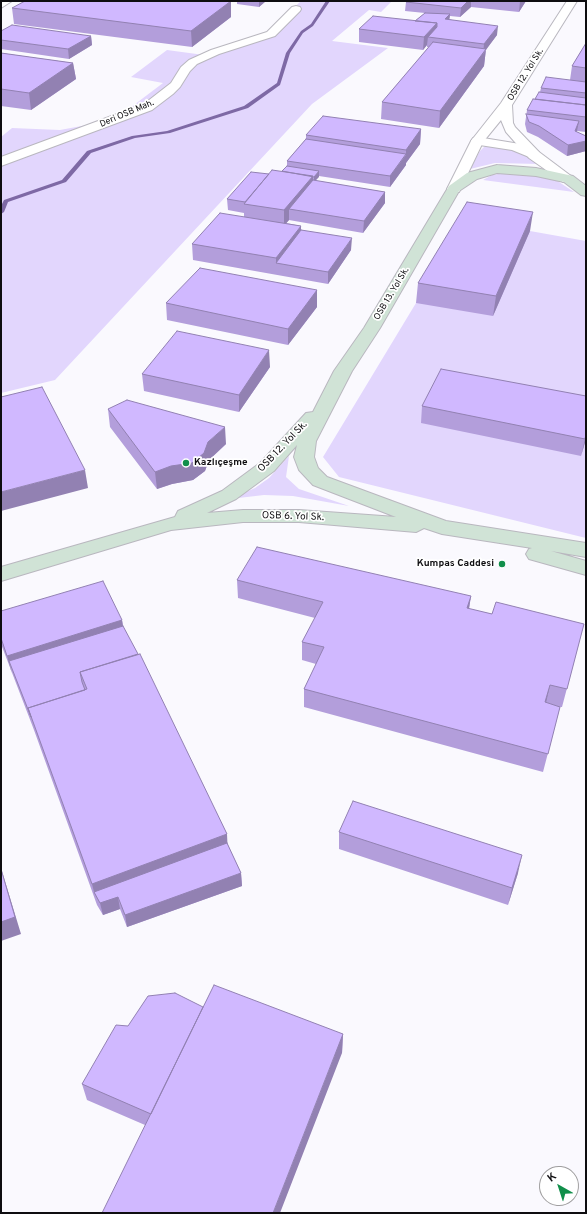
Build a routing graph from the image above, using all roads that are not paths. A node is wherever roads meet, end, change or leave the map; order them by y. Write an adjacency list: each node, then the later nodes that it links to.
1 (7, 1): 3 (street)
2 (572, 1): 5 (street, OSB 12. Yol Sk.)
3 (1, 4)
4 (296, 9): 8 (street, Deri OSB Mah.)
5 (506, 105): 6 (street); 7 (street, OSB 12. Yol Sk.)
6 (477, 141): 7 (street); 10 (street)
7 (534, 154): 9 (street, OSB 12. Yol Sk.)
8 (1, 162)
9 (568, 179): 10 (main road); 11 (main road, OSB 12. Yol Sk.)
10 (454, 189): 12 (main road, OSB 13. Yol Sk.)
11 (586, 192)
12 (328, 398): 13 (main road, OSB 12. Yol Sk.); 14 (main road)
13 (170, 524): 14 (main road, OSB 6. Yol Sk.); 17 (main road, OSB 6. Yol Sk.)
14 (442, 527): 15 (main road); 16 (main road, OSB 6. Yol Sk.)
15 (586, 550)
16 (586, 568)
17 (1, 574)

